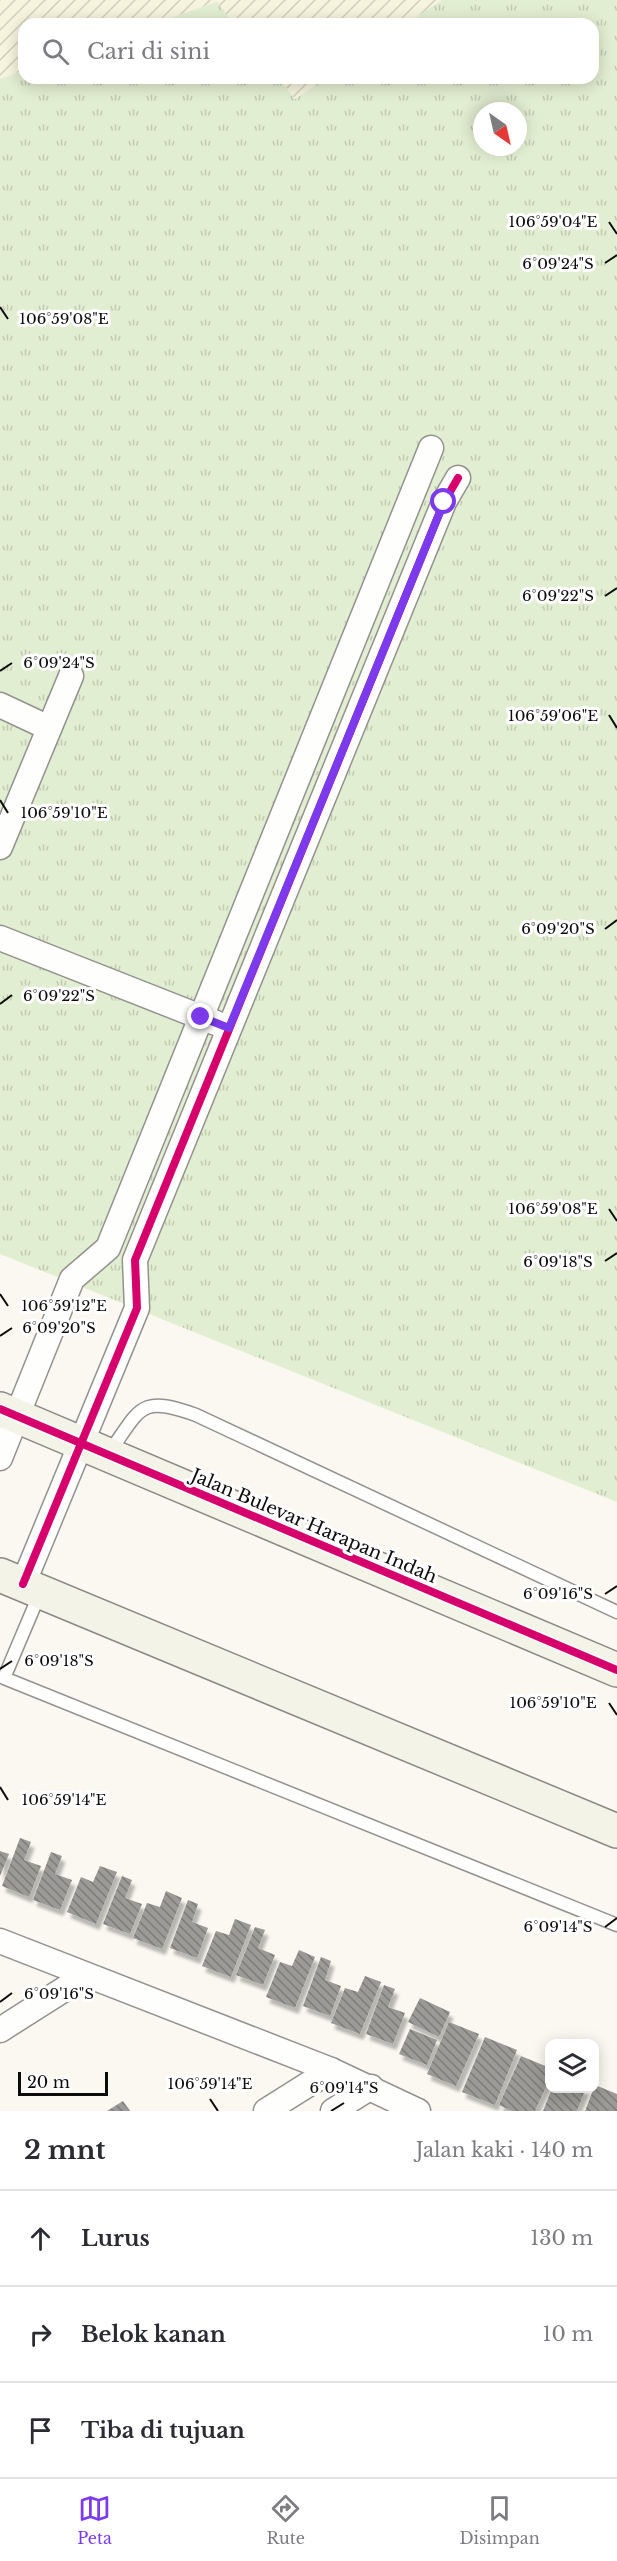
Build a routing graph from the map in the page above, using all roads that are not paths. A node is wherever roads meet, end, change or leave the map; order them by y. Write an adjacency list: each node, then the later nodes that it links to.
1 (431, 448): 8 (street)
2 (458, 478): 9 (street)
3 (70, 676): 5 (street)
4 (0, 705): 5 (street)
5 (49, 728): 6 (street)
6 (0, 848)
7 (0, 938): 8 (street)
8 (201, 1017): 9 (street); 10 (street)
9 (229, 1028): 11 (street)
10 (108, 1248): 11 (street); 12 (street)
11 (135, 1260): 13 (street)
12 (9, 1413): 13 (street, Jalan Bulevar Harapan Indah); 14 (street)
13 (94, 1449): 15 (street); 16 (lane); 17 (street, Jalan Bulevar Harapan Indah)
14 (0, 1458)
15 (21, 1584): 18 (street); 19 (lane)
16 (617, 1612)
17 (617, 1670)
18 (616, 1827)
19 (617, 1925)
20 (0, 1941): 21 (street)
21 (85, 1976): 22 (street); 23 (street)
22 (0, 2030)
23 (331, 2070): 24 (street); 25 (street)
24 (382, 2098): 26 (street); 27 (street)
25 (266, 2111)
26 (333, 2111)
27 (418, 2111)

